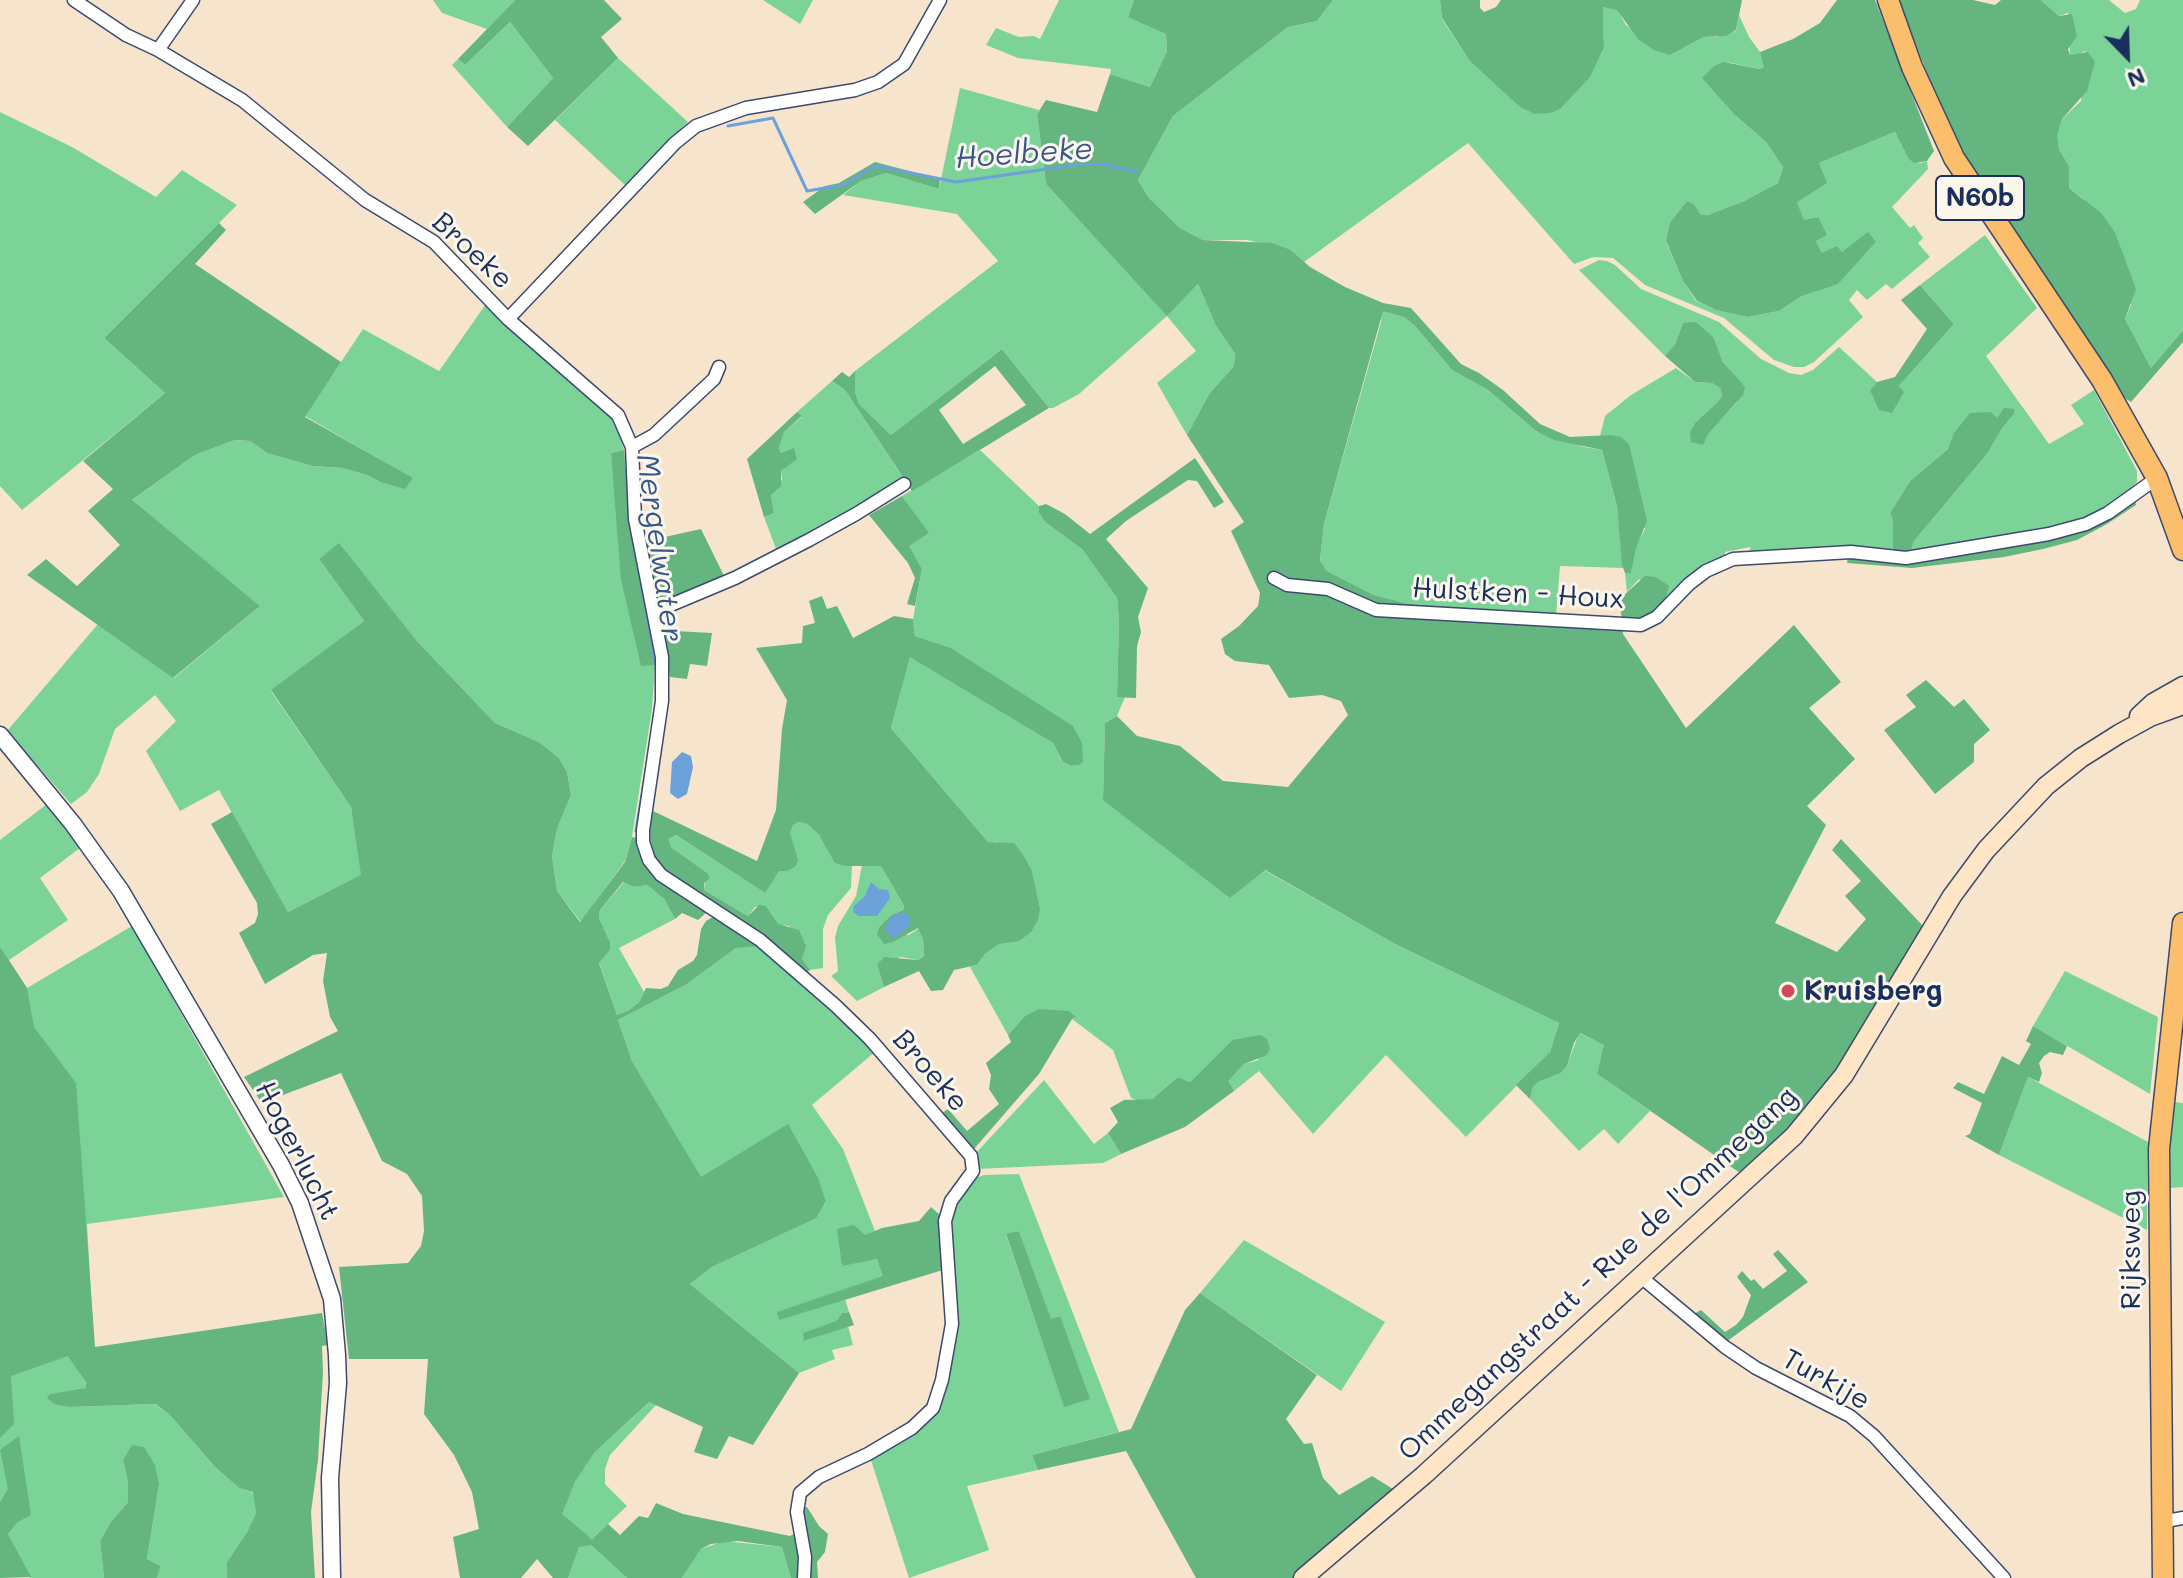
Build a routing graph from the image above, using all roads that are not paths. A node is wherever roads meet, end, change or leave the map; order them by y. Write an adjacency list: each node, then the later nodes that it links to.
1 (74, 0): 5 (street, Broeke)
2 (193, 0): 5 (street)
3 (940, 0): 6 (street)
4 (1888, 0): 9 (main road, N60b)
5 (158, 50): 6 (street, Broeke)
6 (508, 319): 8 (street, Broeke)
7 (719, 367): 8 (street)
8 (632, 447): 13 (street, Broeke)
9 (2157, 478): 11 (main road, N60b); 12 (street, Hulstken - Houx)
10 (904, 484): 13 (street)
11 (2183, 550)
12 (1274, 578)
13 (654, 612): 23 (street, Broeke)
14 (2183, 686): 16 (main road, Ommegangstraat - Rue de l'Ommegang)
15 (2183, 705): 16 (main road, Ommegangstraat - Rue de l'Ommegang)
16 (2119, 734): 19 (main road, Ommegangstraat - Rue de l'Ommegang)
17 (0, 735): 22 (street, Hogerlucht)
18 (2183, 923): 21 (main road, Rijksweg)
19 (1641, 1277): 24 (main road, Ommegangstraat - Rue de l'Ommegang); 25 (street, Turkije)
20 (2183, 1518): 21 (street)
21 (2161, 1522): 26 (main road, Rijksweg)
22 (332, 1578)
23 (804, 1578)
24 (1303, 1578)
25 (2004, 1578)
26 (2163, 1578)

